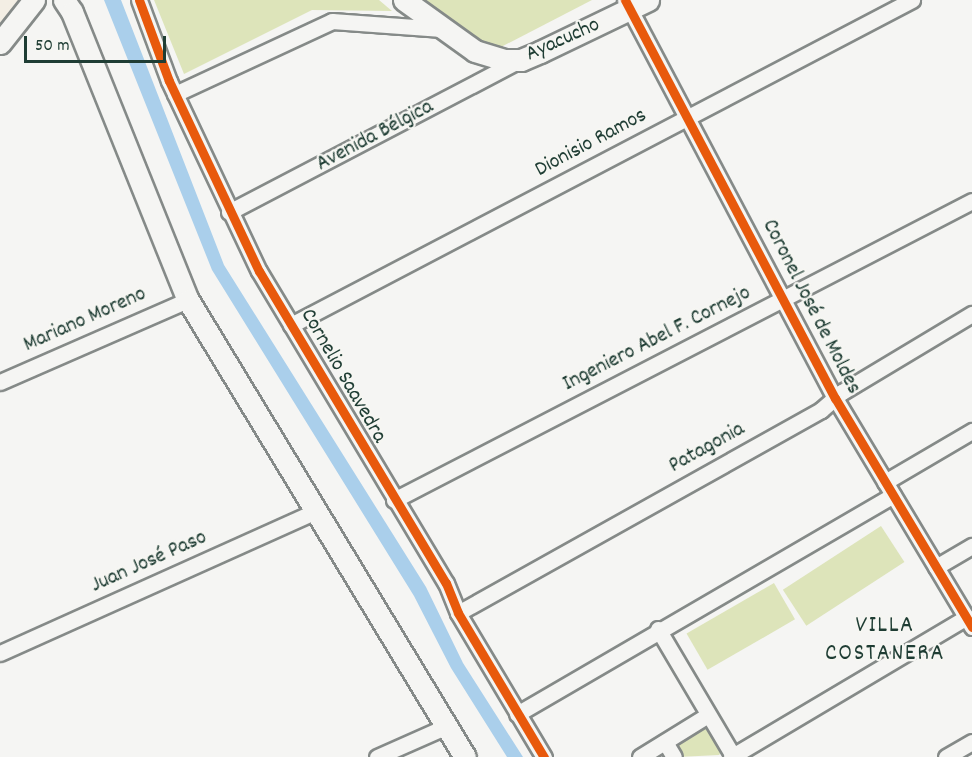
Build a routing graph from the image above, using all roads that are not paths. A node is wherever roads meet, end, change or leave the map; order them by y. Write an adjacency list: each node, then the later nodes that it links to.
1 (34, 0): 8 (street)
2 (64, 0): 15 (street)
3 (139, 0): 10 (street, Cornelio Saavedra)
4 (404, 0): 7 (street, Ayacucho)
5 (912, 0): 11 (street, Dionisio Ramos)
6 (634, 3): 9 (street, Ayacucho); 11 (street, Coronel José de Moldes)
7 (442, 29): 9 (street, Ayacucho); 10 (street)
8 (0, 44)
9 (521, 60): 13 (street, Avenida Bélgica)
10 (175, 94): 13 (street, Cornelio Saavedra)
11 (689, 118): 14 (street, Coronel José de Moldes); 17 (street, Dionisio Ramos)
12 (972, 201): 14 (street, Ingeniero Abel F. Cornejo)
13 (229, 212): 17 (street, Cornelio Saavedra)
14 (785, 298): 19 (street, Coronel José de Moldes); 22 (street, Ingeniero Abel F. Cornejo)
15 (188, 300): 18 (street, Mariano Moreno); 23 (street)
16 (972, 314): 19 (street, Patagonia)
17 (291, 326): 22 (street, Cornelio Saavedra)
18 (0, 382)
19 (835, 398): 21 (street, Coronel José de Moldes); 26 (street, Patagonia)
20 (972, 431): 21 (street)
21 (889, 489): 25 (street, Coronel José de Moldes); 28 (street)
22 (393, 500): 26 (street, Cornelio Saavedra)
23 (316, 511): 29 (street, Juan José Paso); 32 (street)
24 (972, 546): 25 (street)
25 (936, 567): 27 (street, Coronel José de Moldes)
26 (458, 613): 30 (street, Cornelio Saavedra)
27 (969, 622): 40 (street)
28 (658, 629): 30 (street); 31 (street)
29 (0, 653)
30 (517, 714): 37 (street, Cornelio Saavedra)
31 (708, 715): 33 (street); 40 (street)
32 (447, 726): 35 (street); 36 (street)
33 (665, 742): 38 (street); 39 (street)
34 (972, 742): 41 (street)
35 (377, 757)
36 (465, 757)
37 (544, 757)
38 (640, 757)
39 (674, 757)
40 (732, 757)
41 (946, 757)

